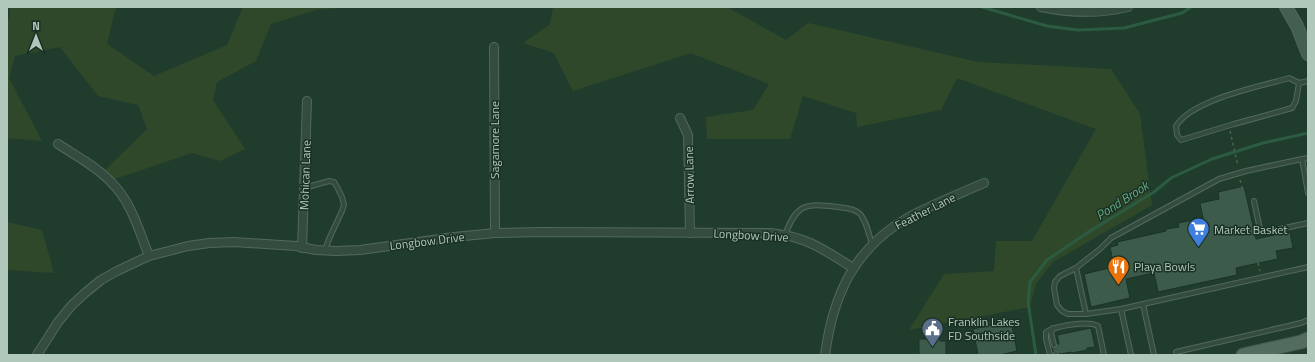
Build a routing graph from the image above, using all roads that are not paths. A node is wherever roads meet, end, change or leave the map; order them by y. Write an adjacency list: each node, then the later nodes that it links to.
1 (1045, 7): 2 (street)
2 (1128, 7)
3 (1286, 7): 5 (main road)
4 (494, 47): 21 (street, Sagamore Lane)
5 (1308, 54)
6 (1308, 81): 7 (lane)
7 (1298, 83): 7 (lane)
8 (307, 102): 14 (street, Mohican Lane)
9 (680, 118): 20 (street, Arrow Lane)
10 (58, 144): 26 (street)
11 (1308, 158): 12 (lane)
12 (1302, 159): 15 (lane); 29 (lane)
13 (984, 183): 23 (street, Feather Lane)
14 (304, 188): 24 (street, Mohican Lane); 25 (lane)
15 (1308, 194)
16 (1254, 201): 19 (lane)
17 (1308, 223): 18 (lane)
18 (1280, 229)
19 (1273, 230)
20 (690, 233): 21 (street, Longbow Drive); 22 (street, Longbow Drive)
21 (494, 234): 25 (street, Longbow Drive)
22 (785, 235): 23 (lane); 28 (street, Longbow Drive)
23 (872, 245): 28 (street, Feather Lane)
24 (302, 248): 25 (street, Longbow Drive); 26 (street, Longbow Drive)
25 (325, 250)
26 (149, 256): 38 (street, Longbow Drive)
27 (1308, 267): 30 (lane)
28 (853, 268): 39 (street, Feather Lane)
29 (1076, 268): 32 (lane); 32 (lane)
30 (1143, 304): 31 (lane); 43 (lane)
31 (1121, 309): 32 (lane); 42 (lane)
32 (1086, 314)
33 (1308, 320): 37 (lane)
34 (1053, 328): 36 (lane); 40 (lane); 41 (lane)
35 (1306, 341): 44 (main road)
36 (1054, 345)
37 (1176, 352)
38 (37, 355)
39 (826, 355)
40 (1050, 355)
41 (1104, 355)
42 (1131, 355)
43 (1154, 355)
44 (1243, 355)

